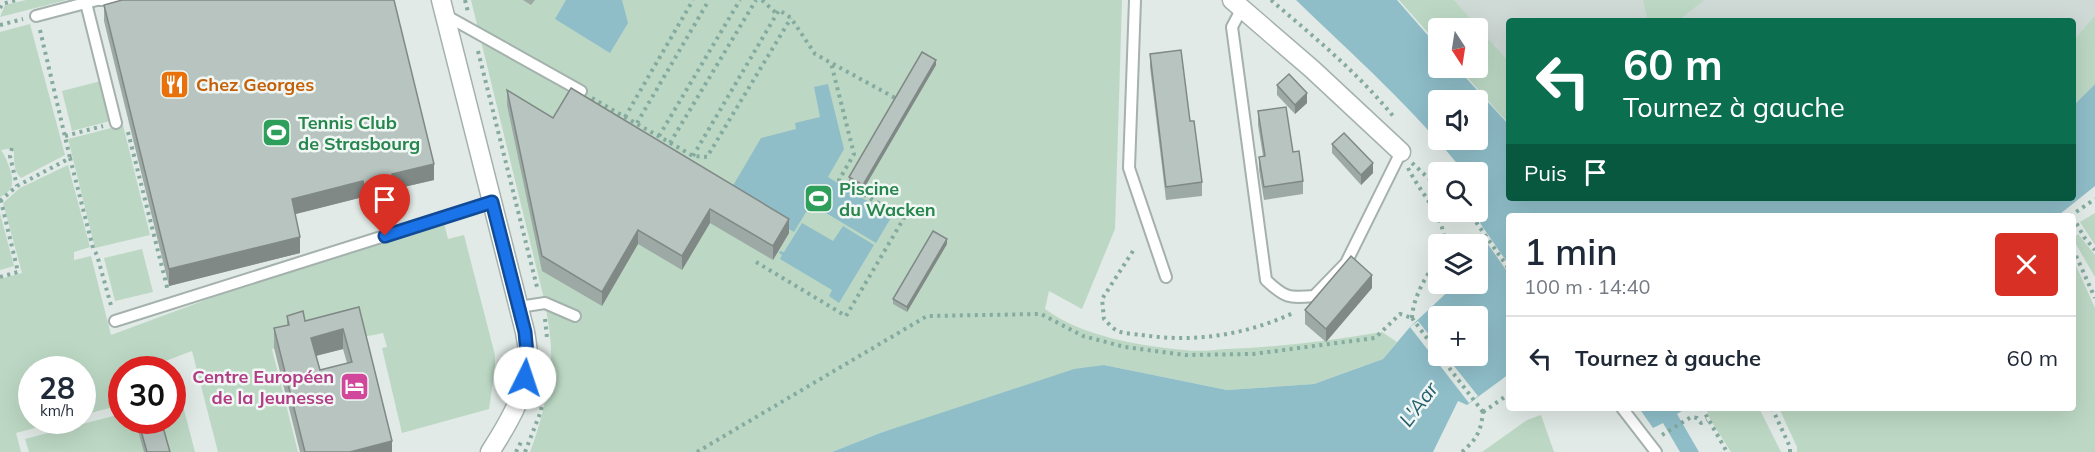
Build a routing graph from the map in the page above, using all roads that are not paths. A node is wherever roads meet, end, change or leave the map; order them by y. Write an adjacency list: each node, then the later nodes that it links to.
1 (99, 0): 2 (lane); 4 (lane)
2 (121, 0)
3 (1135, 0): 12 (lane)
4 (86, 3): 7 (lane); 9 (lane)
5 (1237, 4): 10 (street); 10 (lane)
6 (443, 7): 8 (lane); 11 (street)
7 (36, 16)
8 (581, 91)
9 (116, 123)
10 (1401, 152)
11 (492, 202): 13 (street); 15 (lane)
12 (1166, 277)
13 (519, 307): 14 (lane); 17 (street)
14 (575, 316)
15 (115, 321)
16 (1624, 411): 18 (lane)
17 (490, 452)
18 (1656, 452)

